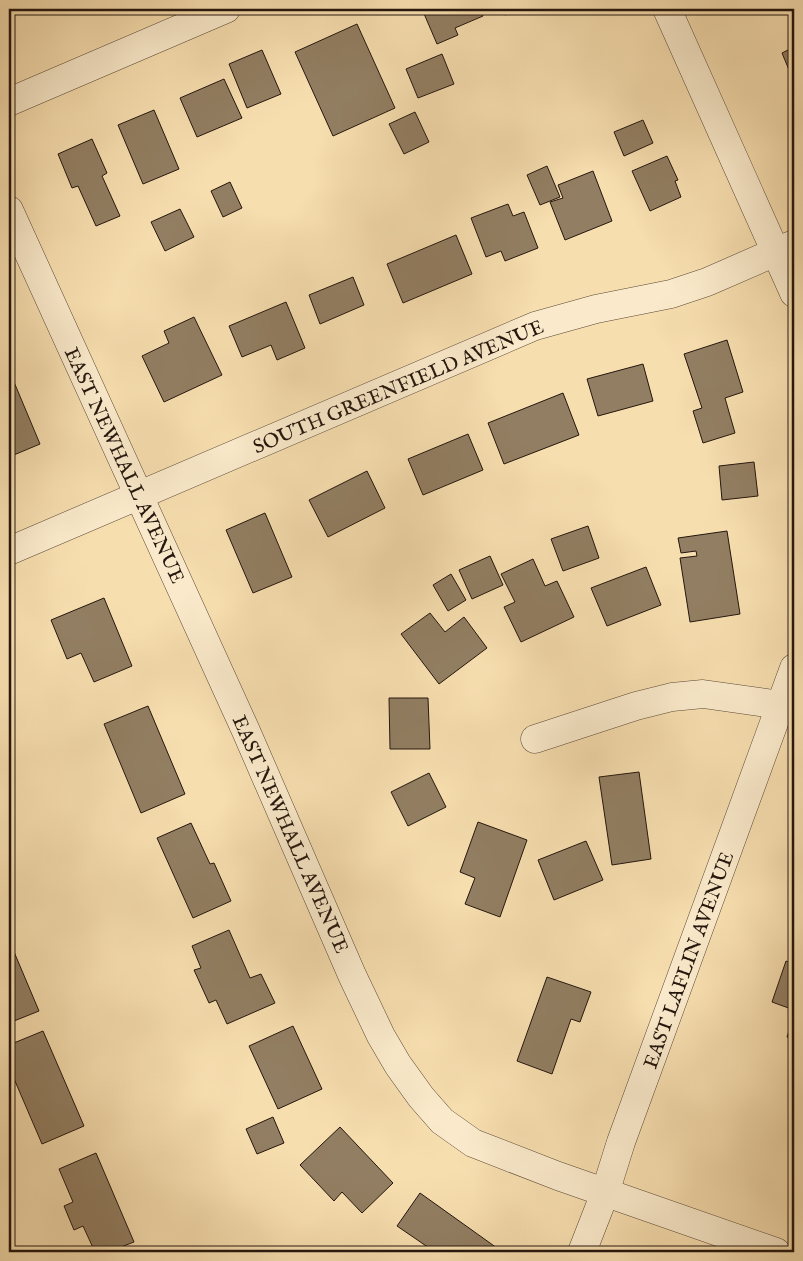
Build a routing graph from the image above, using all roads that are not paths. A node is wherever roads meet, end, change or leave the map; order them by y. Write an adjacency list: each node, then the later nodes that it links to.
1 (226, 9): 3 (street)
2 (667, 9): 5 (street)
3 (9, 102)
4 (9, 210): 7 (street, EAST NEWHALL AVENUE)
5 (785, 248): 6 (street); 7 (street, SOUTH GREENFIELD AVENUE)
6 (794, 293)
7 (139, 496): 8 (street, SOUTH GREENFIELD AVENUE); 12 (street, EAST NEWHALL AVENUE)
8 (9, 551)
9 (794, 668): 10 (street, EAST LAFLIN AVENUE)
10 (781, 705): 11 (street); 12 (street, EAST LAFLIN AVENUE)
11 (536, 739)
12 (606, 1193): 13 (street, EAST LAFLIN AVENUE); 14 (street, EAST NEWHALL AVENUE)
13 (582, 1252)
14 (776, 1252)

